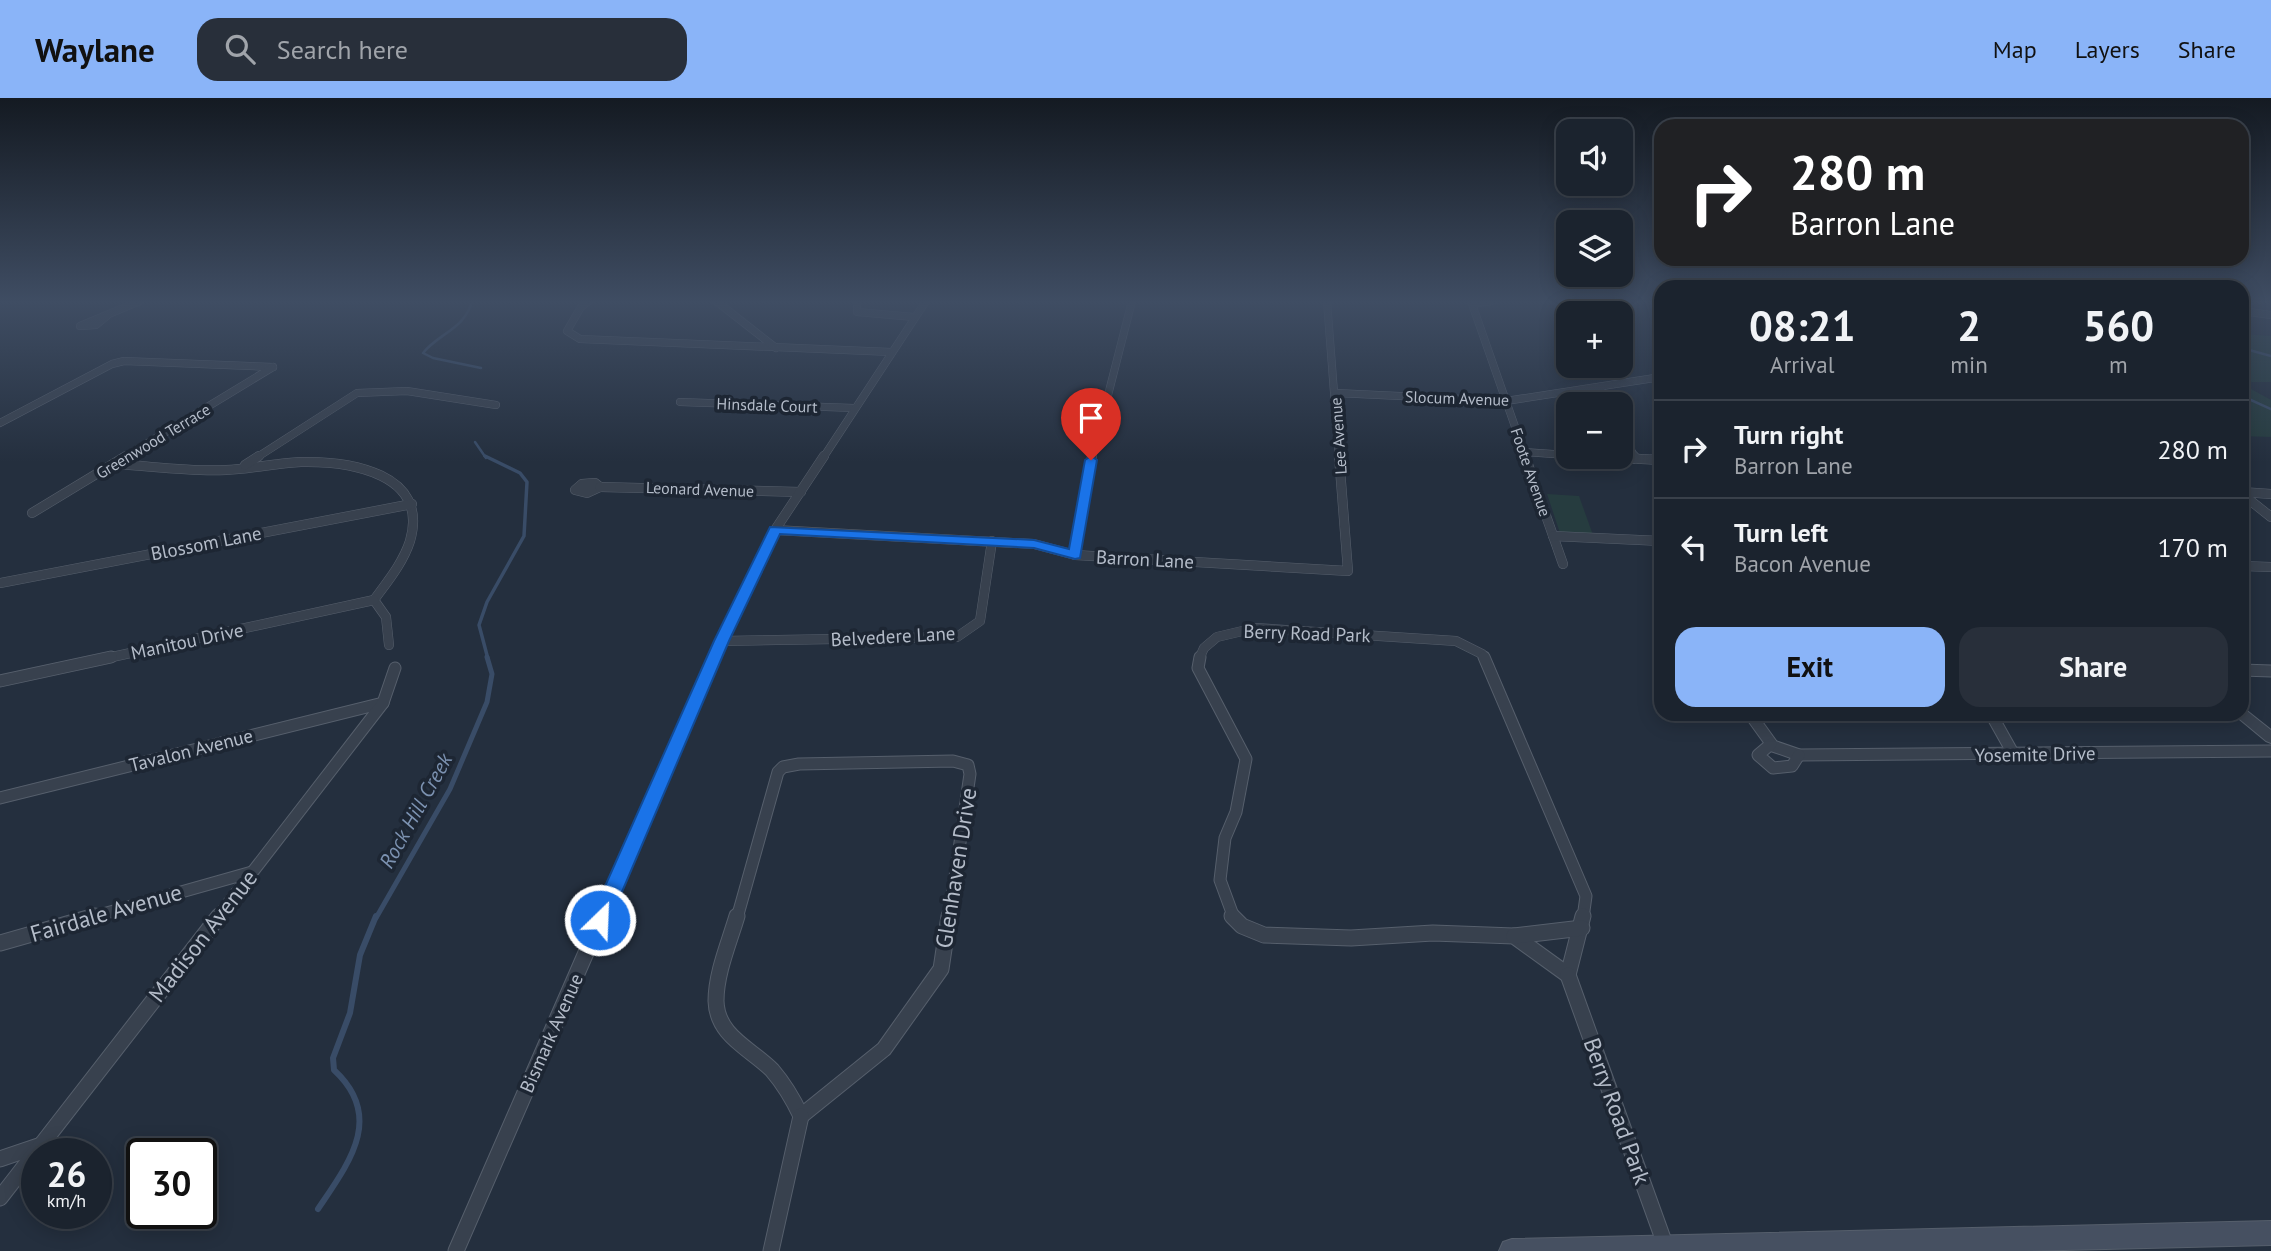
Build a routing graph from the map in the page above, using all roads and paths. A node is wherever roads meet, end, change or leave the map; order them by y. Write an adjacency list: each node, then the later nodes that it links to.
1 (889, 355): 12 (street, Bismark Avenue)
2 (1115, 355): 34 (street)
3 (1332, 355): 8 (street, Lee Avenue)
4 (1490, 355): 9 (street, Foote Avenue)
5 (1654, 378): 6 (street, Slocum Avenue)
6 (1600, 388): 7 (street); 9 (street, Slocum Avenue)
7 (1602, 392)
8 (1336, 393): 9 (street, Slocum Avenue); 38 (street, Lee Avenue)
9 (1506, 401): 14 (street, Foote Avenue)
10 (680, 402): 12 (street, Hinsdale Court)
11 (496, 405): 21 (street)
12 (853, 408): 23 (street, Bismark Avenue)
13 (0, 423): 20 (street, Greenwood Terrace)
14 (1523, 452): 15 (street); 31 (street, Foote Avenue)
15 (1556, 453)
16 (1633, 453): 18 (street)
17 (1633, 459): 18 (street)
18 (1636, 459): 19 (street)
19 (1654, 460)
20 (114, 464): 21 (street); 28 (street, Greenwood Terrace)
21 (239, 469): 27 (street)
22 (600, 487): 23 (street, Leonard Avenue)
23 (801, 492): 30 (street, Bismark Avenue)
24 (2249, 493): 25 (street)
25 (2271, 494)
26 (2249, 499): 29 (street)
27 (412, 504): 39 (street, Blossom Lane); 40 (street)
28 (32, 513)
29 (2271, 517)
30 (775, 530): 32 (street, Barron Lane); 41 (street, Bismark Avenue)
31 (1553, 536): 33 (street); 35 (street, Foote Avenue)
32 (992, 541): 34 (street, Barron Lane); 41 (street, Belvedere Lane)
33 (1654, 541)
34 (1075, 555): 38 (street, Barron Lane)
35 (1563, 564)
36 (2249, 566): 37 (street)
37 (2271, 567)
38 (1348, 571)
39 (0, 583)
40 (374, 600): 42 (street); 46 (street, Manitou Drive)
41 (722, 641): 72 (street, Bismark Avenue)
42 (389, 645)
43 (395, 668): 47 (street, Madison Avenue)
44 (2249, 670): 45 (street)
45 (2271, 671)
46 (0, 681)
47 (383, 703): 56 (street, Tavalon Avenue); 57 (street, Madison Avenue)
48 (2249, 720): 51 (street)
49 (1754, 721): 52 (street)
50 (1995, 721): 55 (street)
51 (2271, 738)
52 (1771, 744): 54 (street); 54 (street, Yosemite Drive)
53 (2271, 751): 55 (street, Yosemite Drive)
54 (1793, 754): 55 (street, Yosemite Drive)
55 (2014, 755)
56 (0, 798)
57 (252, 872): 60 (street, Fairdale Avenue); 63 (street, Madison Avenue)
58 (1582, 928): 59 (street, Berry Road Park); 59 (street, Berry Road Park); 61 (street, Berry Road Park)
59 (1514, 936): 61 (street)
60 (0, 943)
61 (1568, 975): 70 (street, Berry Road Park)
62 (802, 1116): 62 (street, Glenhaven Drive); 73 (street)
63 (46, 1138)
64 (21, 1152): 65 (street)
65 (0, 1159)
66 (21, 1171): 67 (street, Madison Avenue)
67 (0, 1198)
68 (2269, 1236): 69 (main road)
69 (1972, 1246): 70 (main road)
70 (1666, 1247): 71 (main road)
71 (1612, 1250): 74 (main road)
72 (456, 1251)
73 (771, 1251)
74 (1512, 1251)

